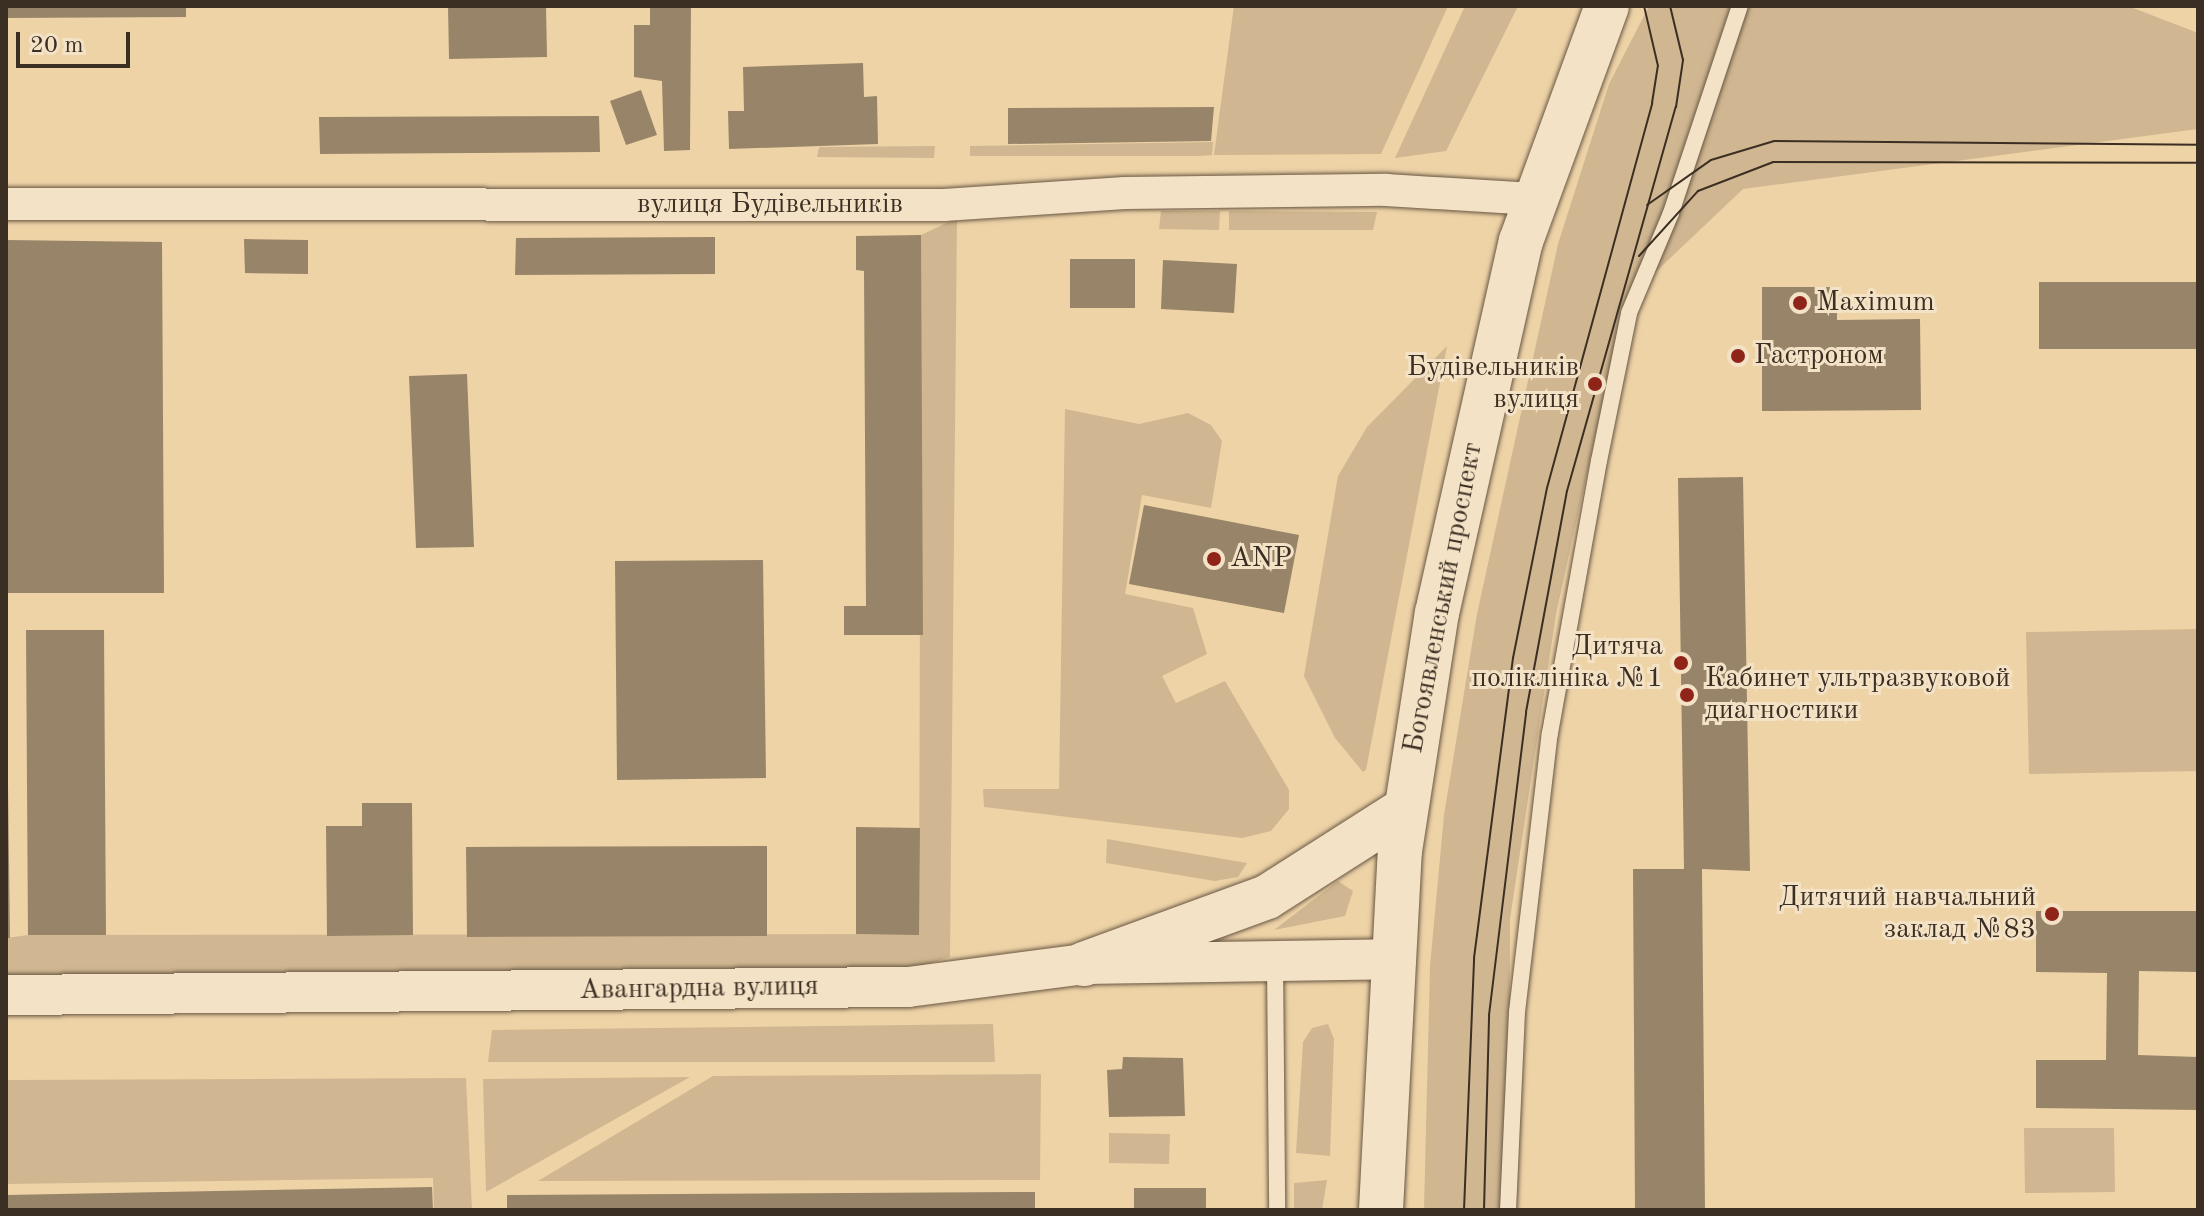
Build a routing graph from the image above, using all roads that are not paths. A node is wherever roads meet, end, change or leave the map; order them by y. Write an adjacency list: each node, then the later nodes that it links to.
1 (1607, 6): 3 (main road, Богоявленський проспект)
2 (1740, 6): 12 (lane)
3 (1534, 199): 4 (street, вулиця Будівельників); 5 (main road, Богоявленський проспект)
4 (6, 204)
5 (1405, 809): 7 (main road, Богоявленський проспект); 8 (main road)
6 (1275, 959): 7 (street, Авангардна вулиця); 8 (street, Авангардна вулиця); 10 (lane)
7 (1391, 959): 11 (main road, Богоявленський проспект)
8 (1084, 964): 9 (street, Авангардна вулиця)
9 (6, 995)
10 (1277, 1210)
11 (1381, 1210)
12 (1508, 1210)

